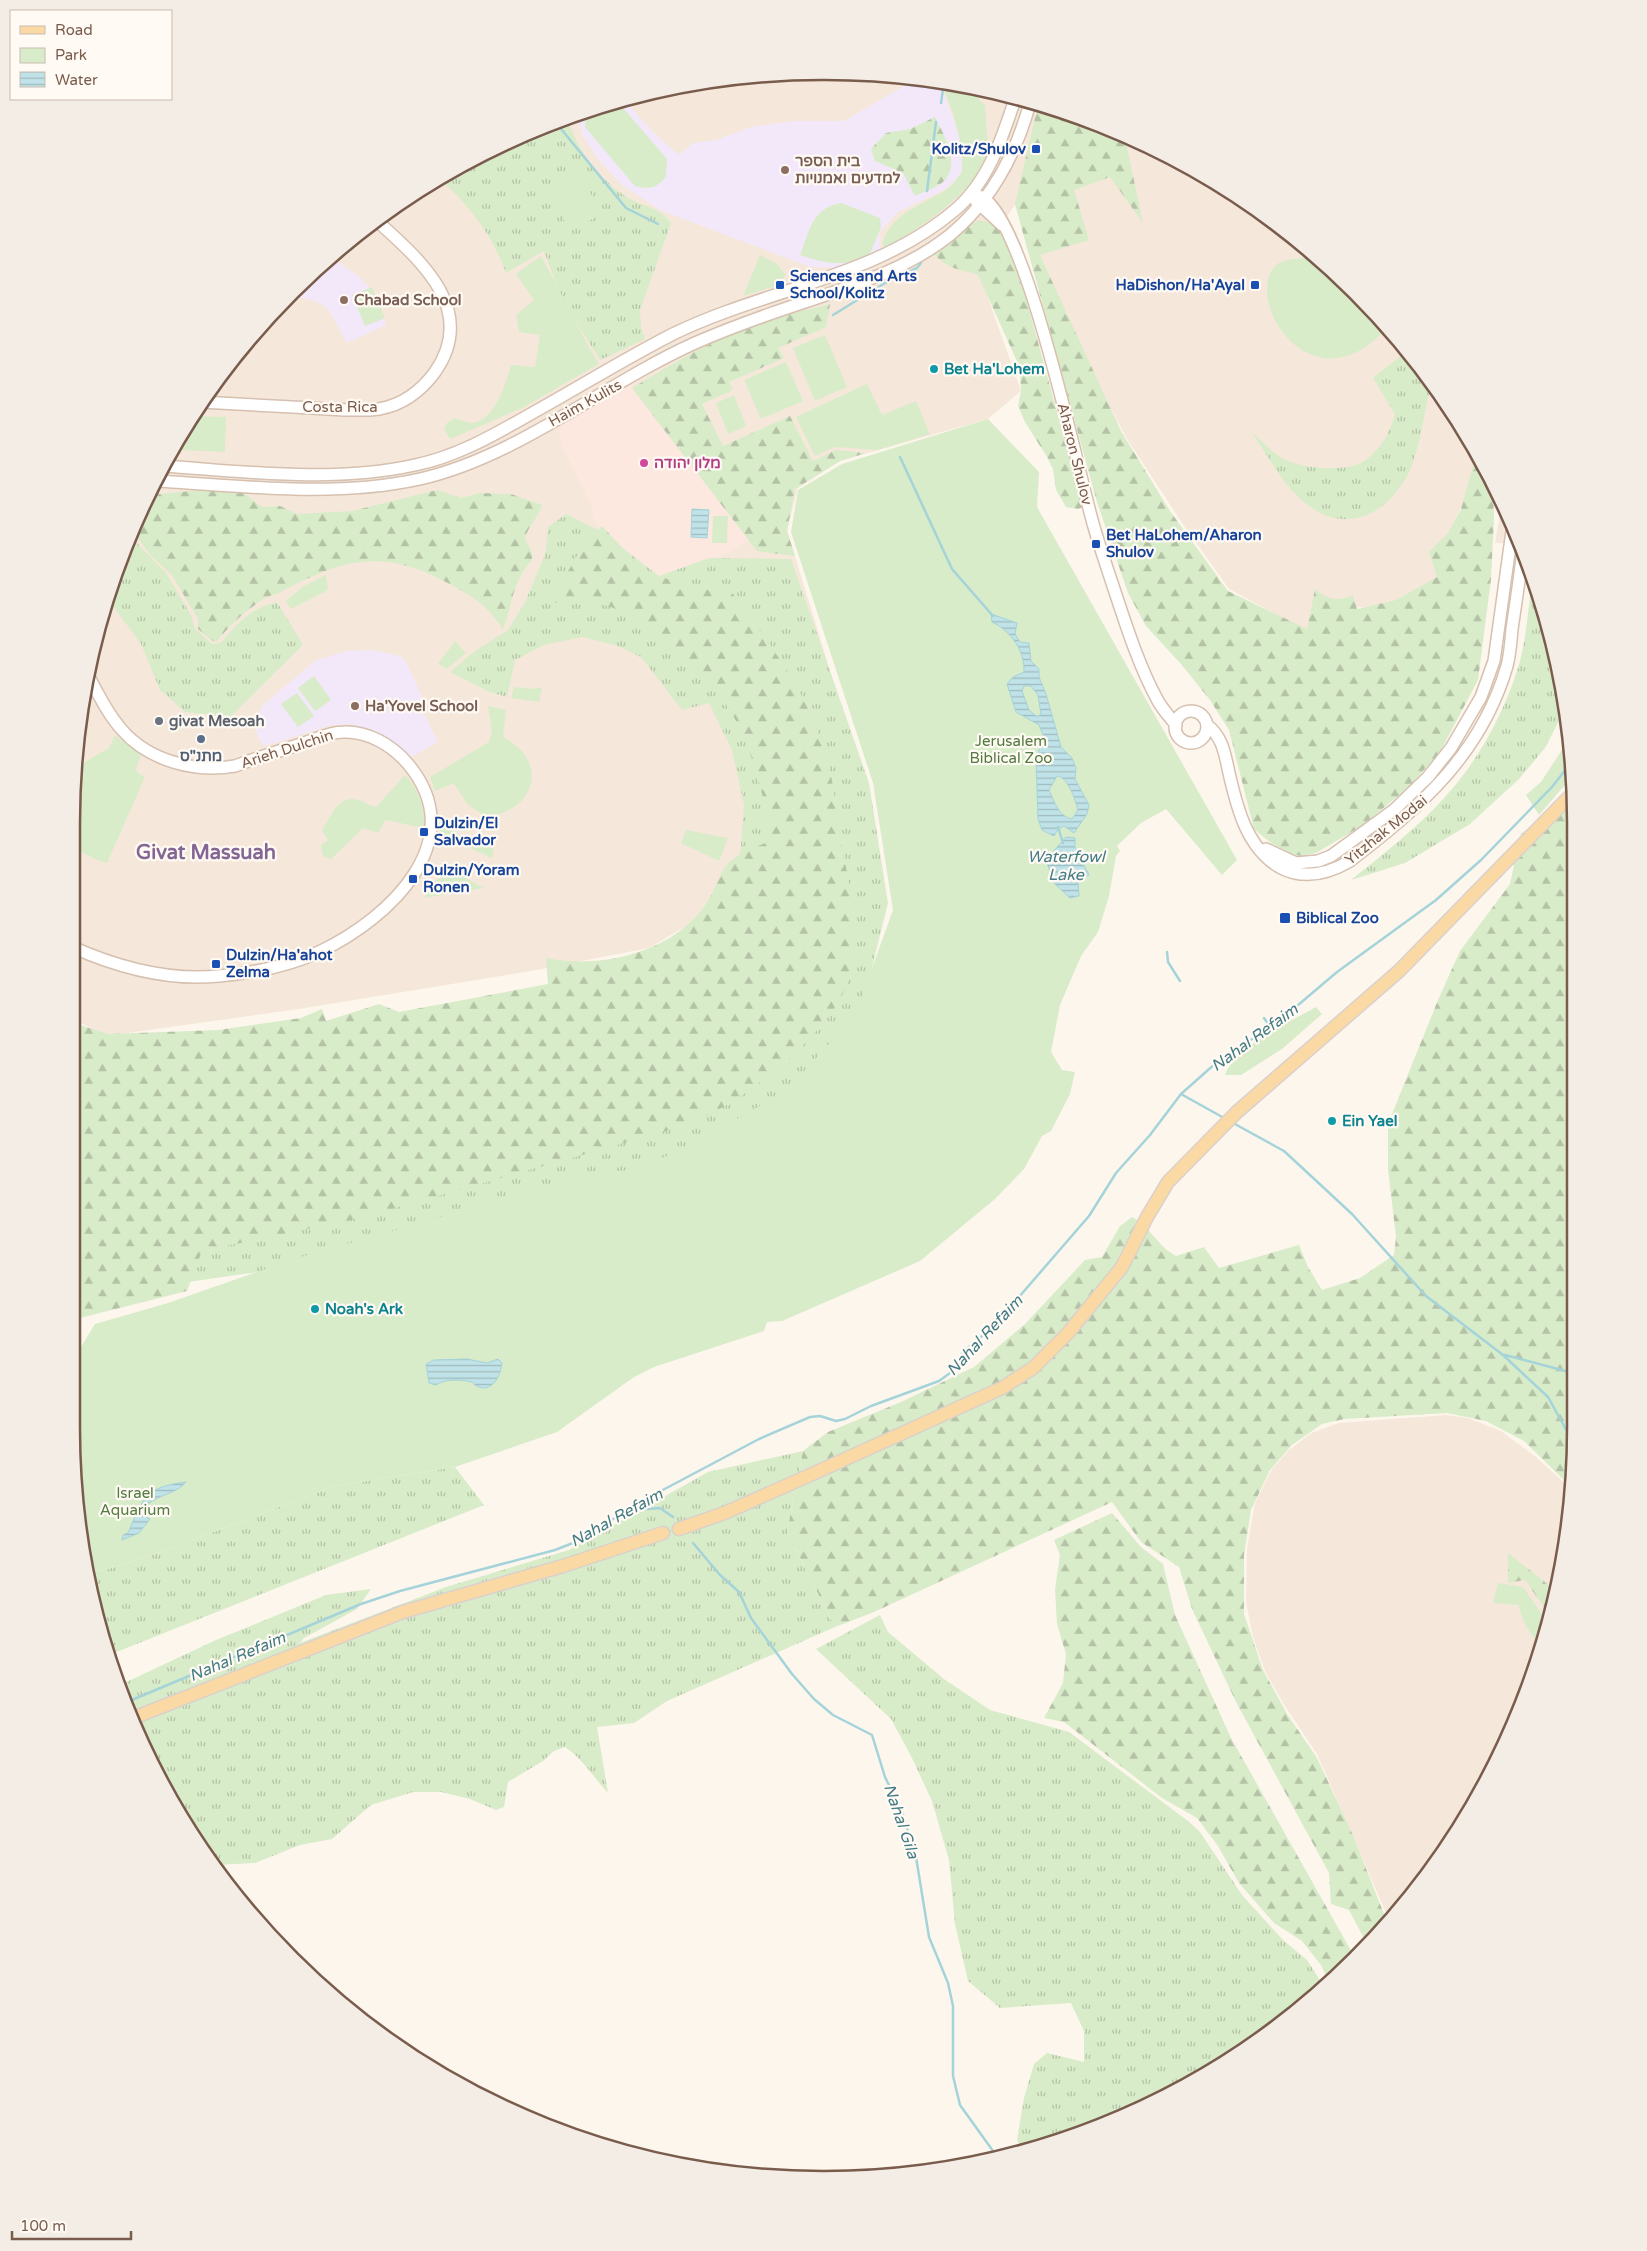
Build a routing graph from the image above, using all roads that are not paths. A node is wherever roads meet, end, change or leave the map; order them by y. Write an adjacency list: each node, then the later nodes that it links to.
1 (1013, 104): 4 (street, Haim Kulits)
2 (1028, 109): 3 (street, Haim Kulits)
3 (995, 184): 5 (street, Haim Kulits); 6 (street)
4 (971, 194): 5 (street, Aharon Shulov); 10 (street, Haim Kulits)
5 (982, 202): 6 (street, Aharon Shulov); 7 (street, Haim Kulits)
6 (995, 215): 7 (street); 14 (street, Aharon Shulov)
7 (965, 221): 11 (street, Haim Kulits)
8 (382, 226): 9 (street, Costa Rica)
9 (211, 402)
10 (172, 466)
11 (165, 480)
12 (1511, 541): 22 (street, Yitzhak Modai)
13 (1521, 566): 22 (street, Yitzhak Modai)
14 (1149, 681): 16 (street, Aharon Shulov); 17 (street, Aharon Shulov)
15 (93, 684): 23 (street, Arieh Dulchin)
16 (1183, 714): 17 (street); 18 (street)
17 (1176, 725): 19 (street)
18 (1207, 725): 19 (street); 20 (street, Yitzhak Modai)
19 (1204, 738): 20 (street)
20 (1225, 754): 22 (street, Yitzhak Modai)
21 (1566, 800): 24 (main road)
22 (1246, 827)
23 (80, 950)
24 (679, 1528)
25 (663, 1533): 26 (main road)
26 (139, 1716)

